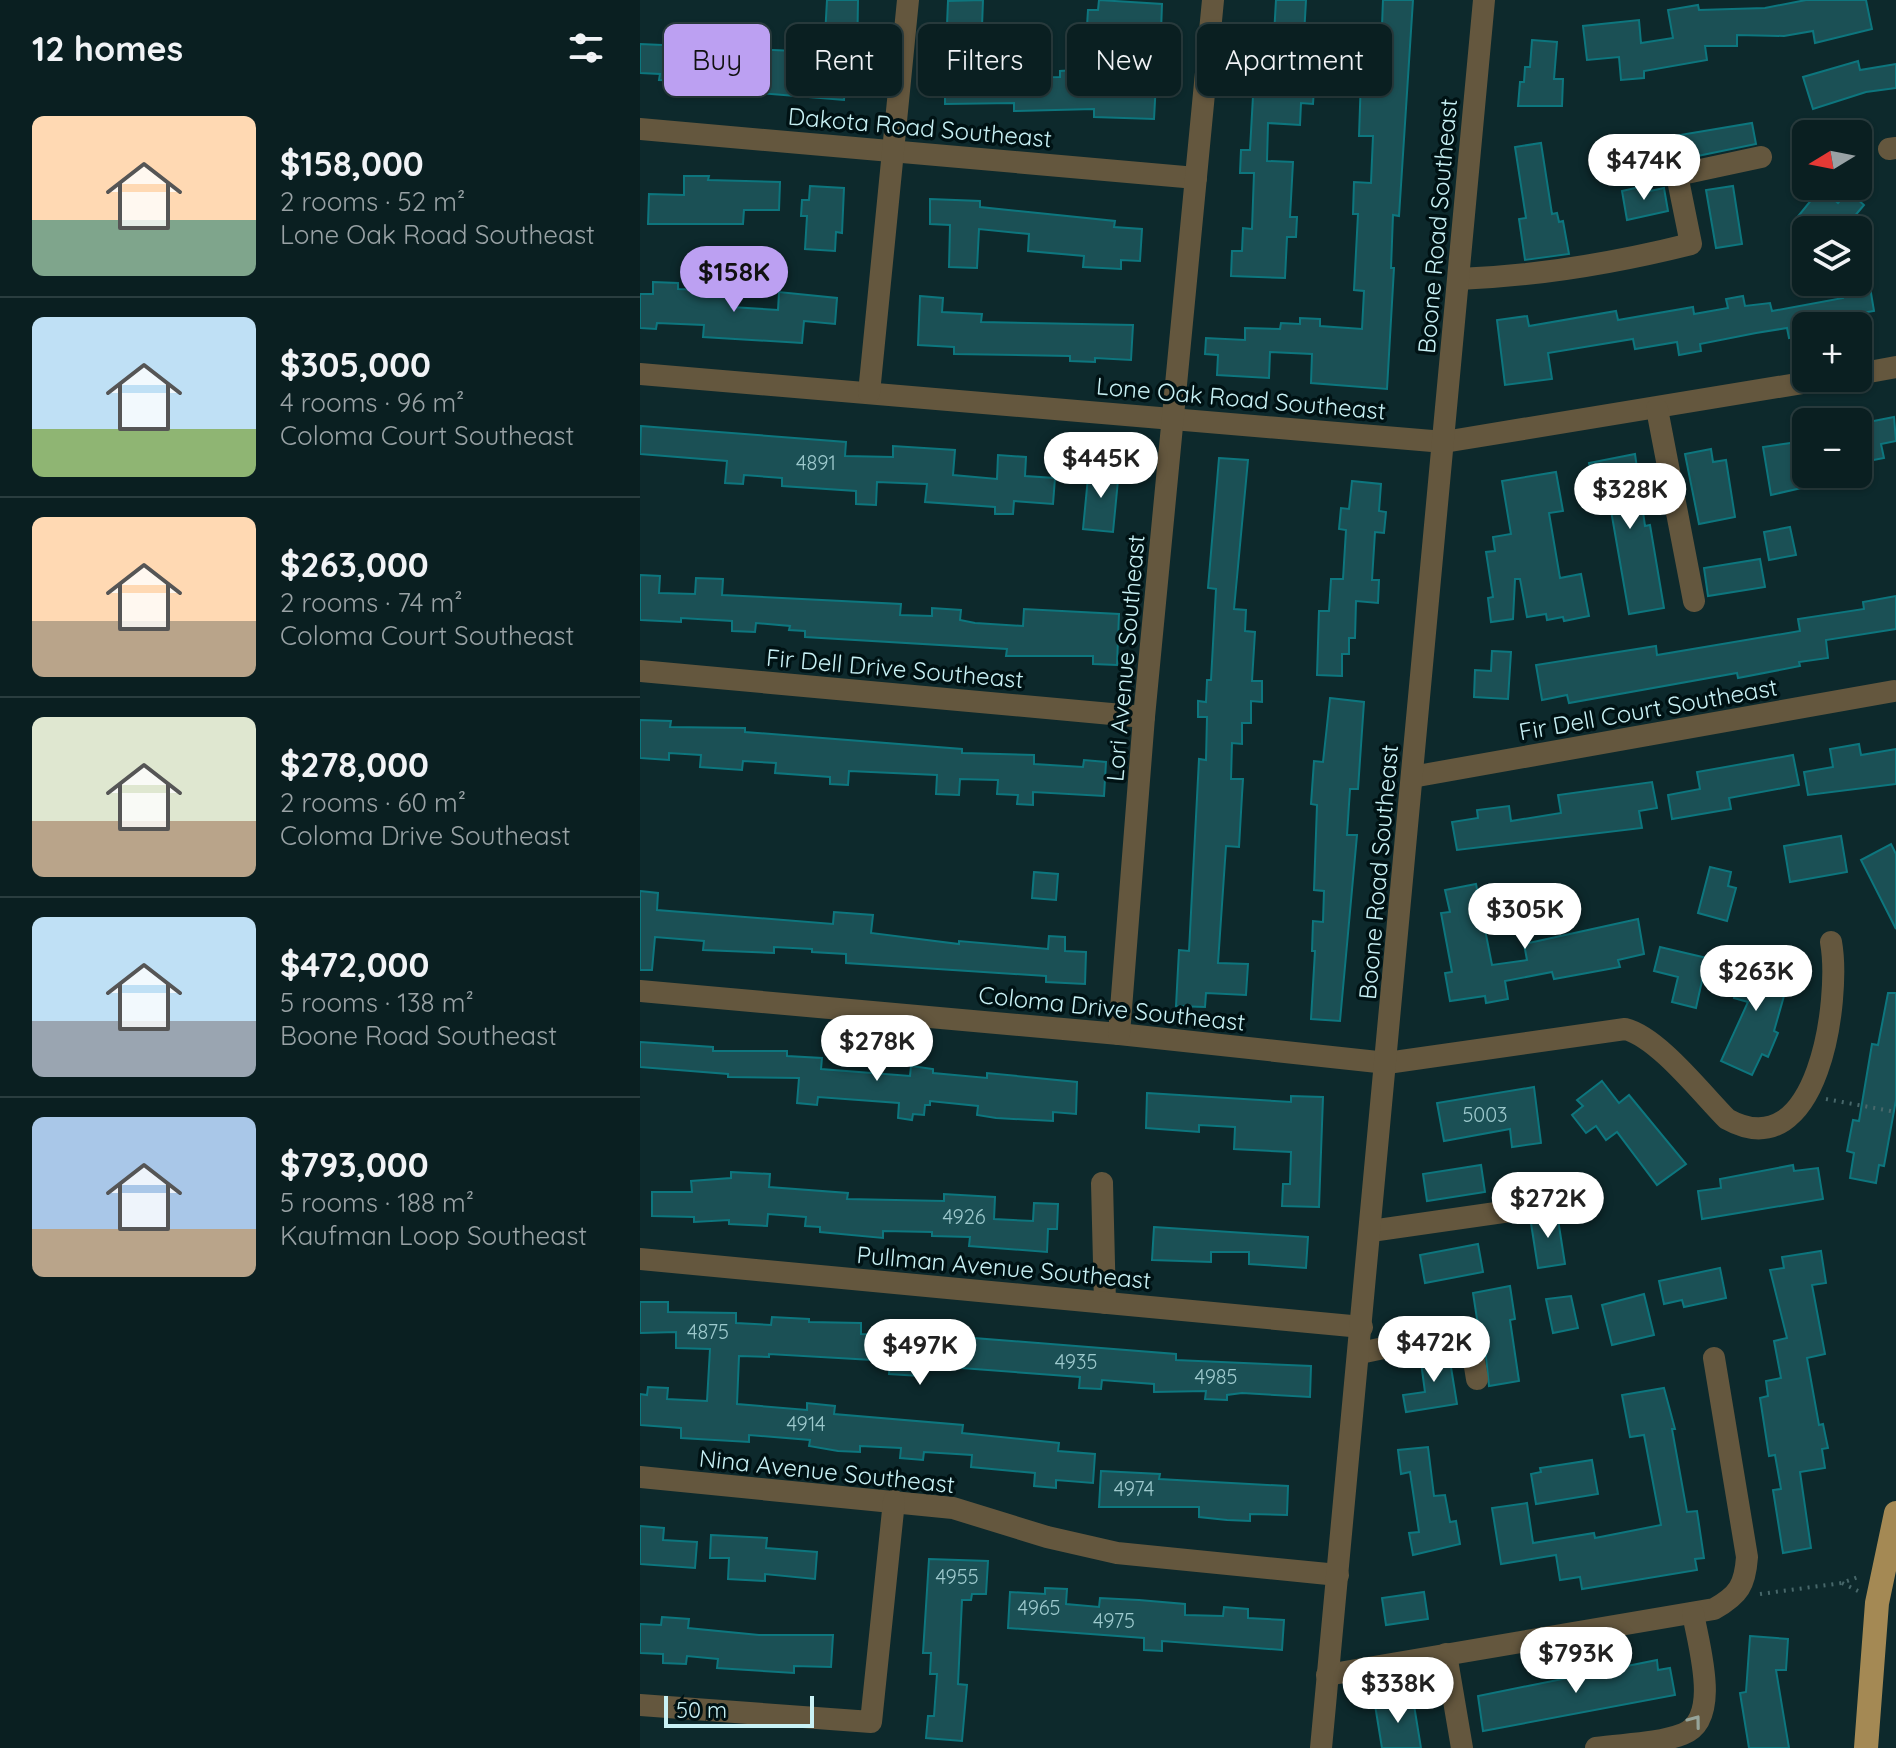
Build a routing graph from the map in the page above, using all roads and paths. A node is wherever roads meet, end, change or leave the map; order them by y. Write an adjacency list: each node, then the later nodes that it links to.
1 (908, 0): 5 (street)
2 (1213, 0): 7 (street, Lori Avenue Southeast)
3 (1484, 0): 8 (street, Boone Road Southeast)
4 (640, 129): 5 (street, Dakota Road Southeast)
5 (893, 150): 7 (street, Dakota Road Southeast); 13 (street)
6 (1761, 157): 8 (street)
7 (1196, 178): 15 (street, Lori Avenue Southeast)
8 (1459, 279): 16 (street, Boone Road Southeast)
9 (1896, 367): 10 (street)
10 (1872, 371)
11 (640, 374): 13 (street, Lone Oak Road Southeast)
12 (1792, 385): 14 (street, Lone Oak Road Southeast)
13 (869, 393): 15 (street, Lone Oak Road Southeast)
14 (1657, 409): 16 (street, Lone Oak Road Southeast); 17 (street)
15 (1175, 419): 16 (street, Lone Oak Road Southeast); 20 (street, Lori Avenue Southeast)
16 (1444, 442): 21 (street, Boone Road Southeast)
17 (1694, 601)
18 (640, 671): 20 (street, Fir Dell Drive Southeast)
19 (1894, 691): 21 (street, Fir Dell Court Southeast)
20 (1144, 717): 24 (street, Lori Avenue Southeast)
21 (1412, 777): 25 (street, Boone Road Southeast)
22 (1831, 942): 26 (street)
23 (640, 991): 24 (street, Coloma Drive Southeast)
24 (1119, 1034): 25 (street, Coloma Drive Southeast)
25 (1387, 1063): 26 (street, Coloma Drive Southeast); 30 (street, Boone Road Southeast)
26 (1808, 1097): 27 (path)
27 (1896, 1112)
28 (1102, 1183): 32 (street)
29 (1517, 1210): 30 (street)
30 (1371, 1231): 33 (street, Boone Road Southeast)
31 (640, 1259): 32 (street, Pullman Avenue Southeast)
32 (1105, 1303): 33 (street, Pullman Avenue Southeast)
33 (1362, 1327): 34 (street, Boone Road Southeast)
34 (1360, 1353): 36 (street); 40 (street, Boone Road Southeast)
35 (1714, 1358): 42 (street)
36 (1477, 1379)
37 (640, 1477): 38 (street, Nina Avenue Southeast)
38 (894, 1501): 40 (street, Nina Avenue Southeast); 46 (street)
39 (1896, 1513): 50 (main road)
40 (1338, 1575): 45 (street, Boone Road Southeast)
41 (1842, 1583): 42 (path)
42 (1741, 1588): 43 (street)
43 (1693, 1613): 44 (street); 49 (street, one-way to 43)
44 (1446, 1654): 45 (street); 48 (street)
45 (1327, 1675): 47 (street, Boone Road Southeast)
46 (640, 1705)
47 (1321, 1748)
48 (1462, 1748)
49 (1596, 1748)
50 (1866, 1748)

